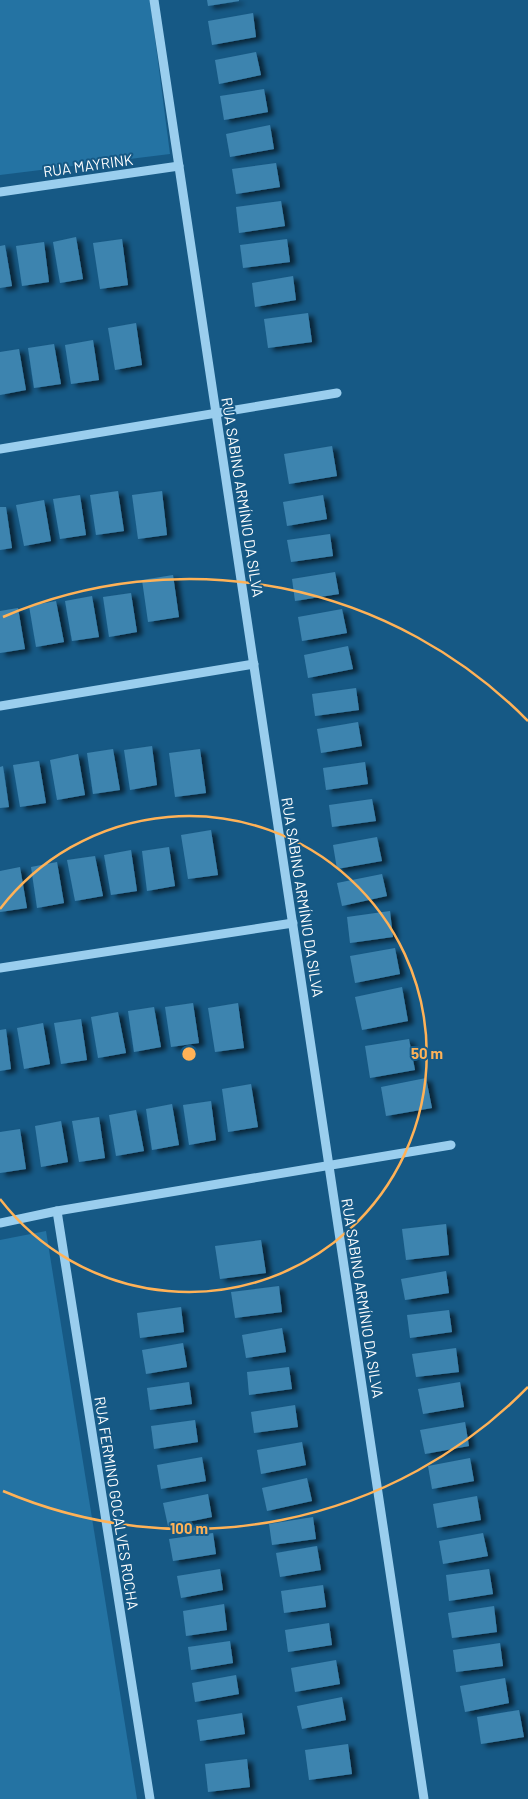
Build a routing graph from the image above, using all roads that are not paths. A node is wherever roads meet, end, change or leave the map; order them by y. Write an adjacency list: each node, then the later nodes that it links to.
1 (154, 0): 2 (street, RUA SABINO ARMÍNIO DA SILVA)
2 (179, 166): 3 (street, RUA MAYRINK); 5 (street, RUA SABINO ARMÍNIO DA SILVA)
3 (0, 192)
4 (337, 393): 5 (street)
5 (216, 413): 6 (street); 7 (street, RUA SABINO ARMÍNIO DA SILVA)
6 (0, 450)
7 (254, 664): 8 (street); 9 (street, RUA SABINO ARMÍNIO DA SILVA)
8 (0, 706)
9 (293, 923): 10 (street); 12 (street, RUA SABINO ARMÍNIO DA SILVA)
10 (0, 968)
11 (451, 1144): 12 (street)
12 (329, 1165): 13 (street); 16 (street, RUA SABINO ARMÍNIO DA SILVA)
13 (57, 1211): 14 (street); 15 (street, RUA FERMINO GOCALVES ROCHA)
14 (0, 1223)
15 (150, 1799)
16 (424, 1799)

